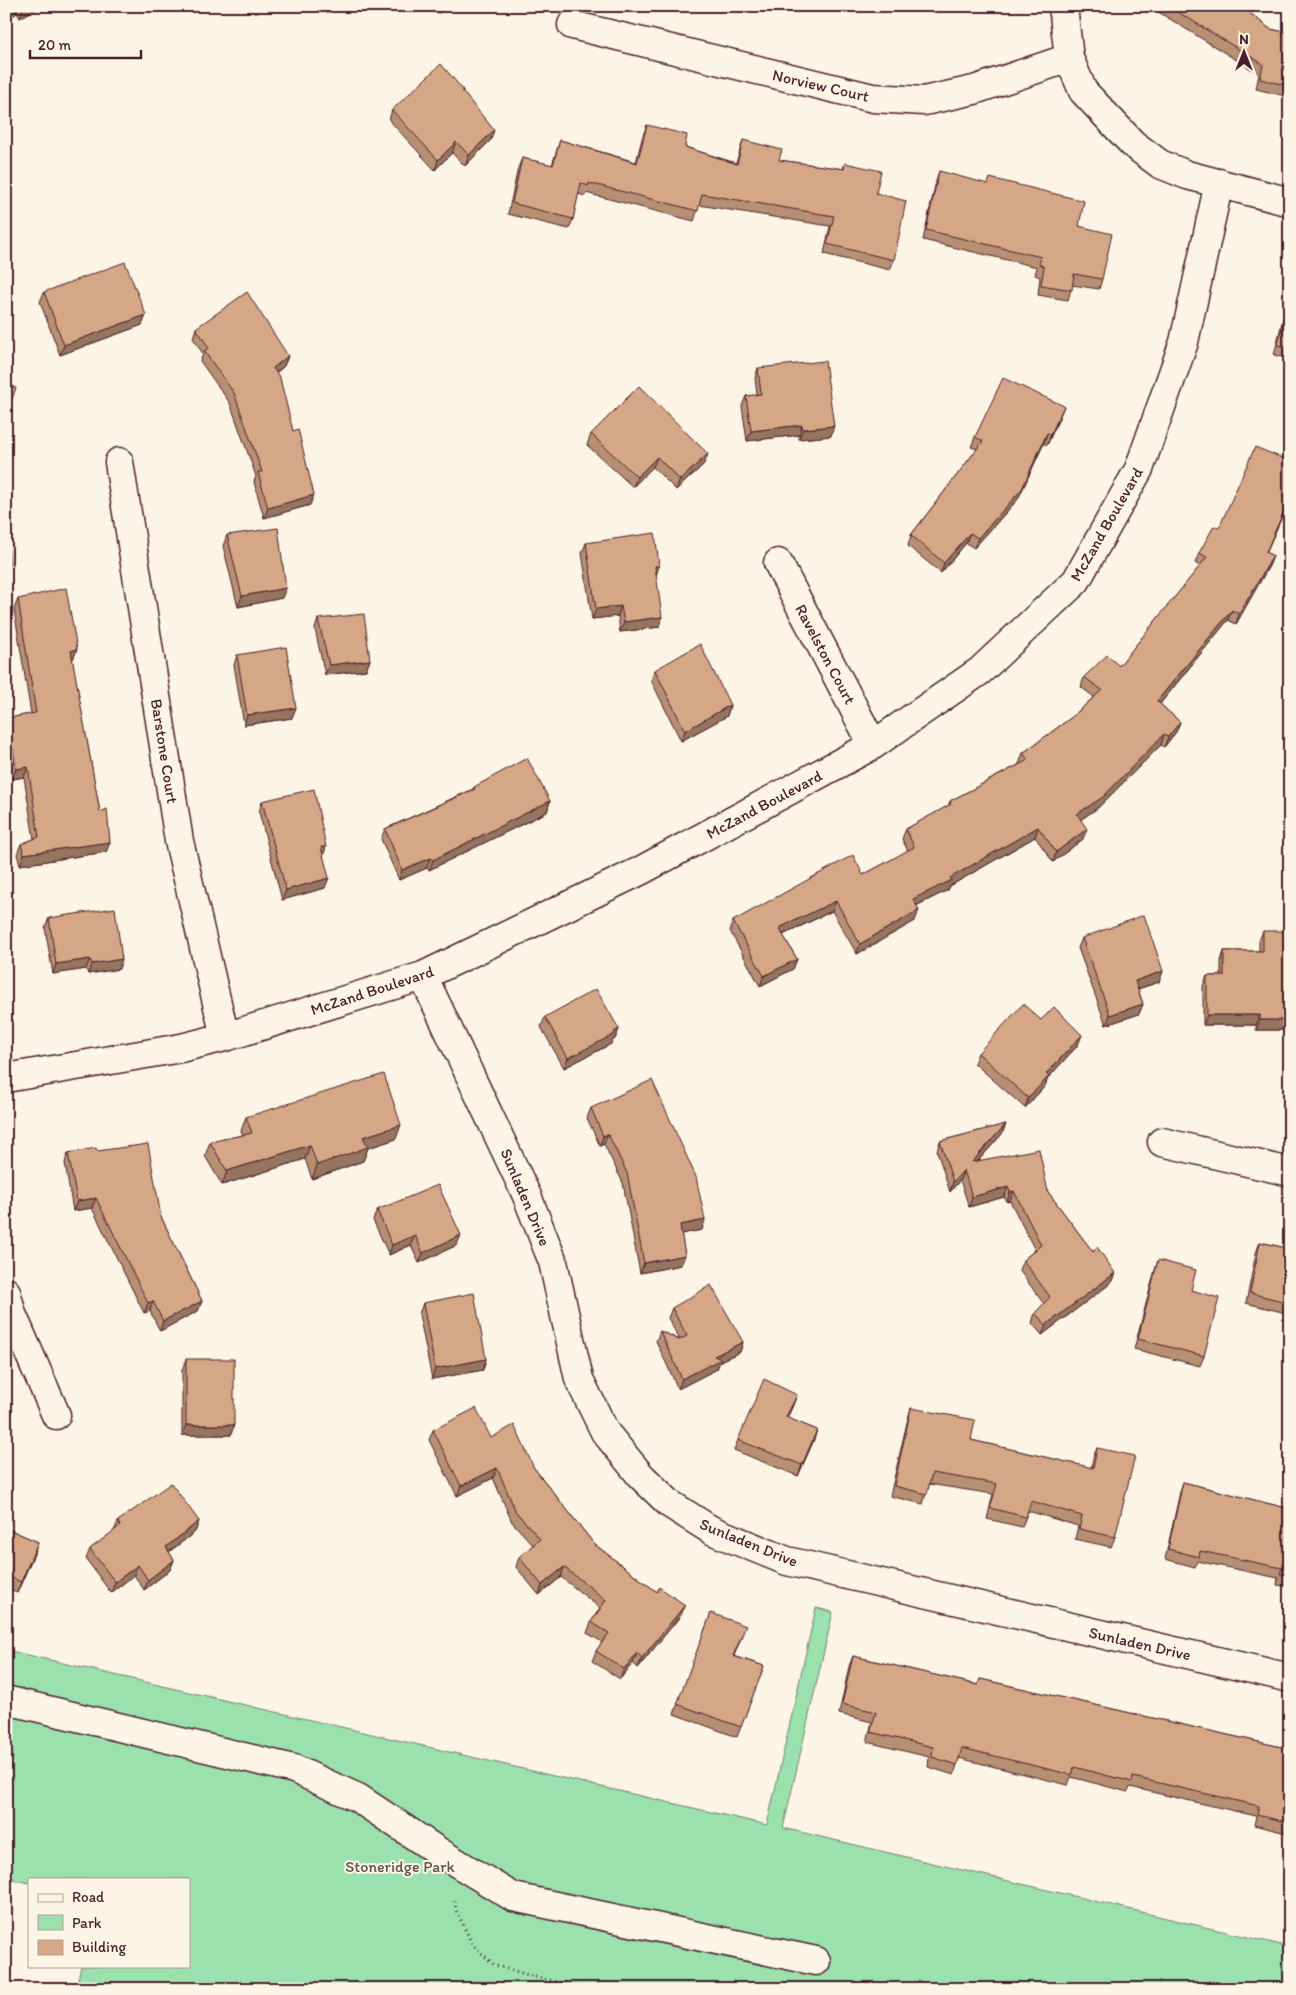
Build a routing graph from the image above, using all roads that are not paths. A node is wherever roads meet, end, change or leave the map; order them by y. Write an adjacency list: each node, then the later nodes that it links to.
1 (1063, 6): 3 (street)
2 (572, 24): 3 (street, Norview Court)
3 (1069, 58): 4 (street)
4 (1219, 183): 5 (street); 8 (street, McZand Boulevard)
5 (1290, 202)
6 (119, 462): 10 (street, Barstone Court)
7 (778, 563): 8 (street, Ravelston Court)
8 (873, 745): 9 (street, McZand Boulevard)
9 (423, 976): 10 (street, McZand Boulevard); 16 (street, Sunladen Drive)
10 (225, 1037): 11 (street, McZand Boulevard)
11 (6, 1078)
12 (1162, 1142): 13 (street)
13 (1290, 1172)
14 (6, 1292): 15 (street)
15 (56, 1414)
16 (1290, 1678)
17 (6, 1700): 18 (street)
18 (816, 1961)

